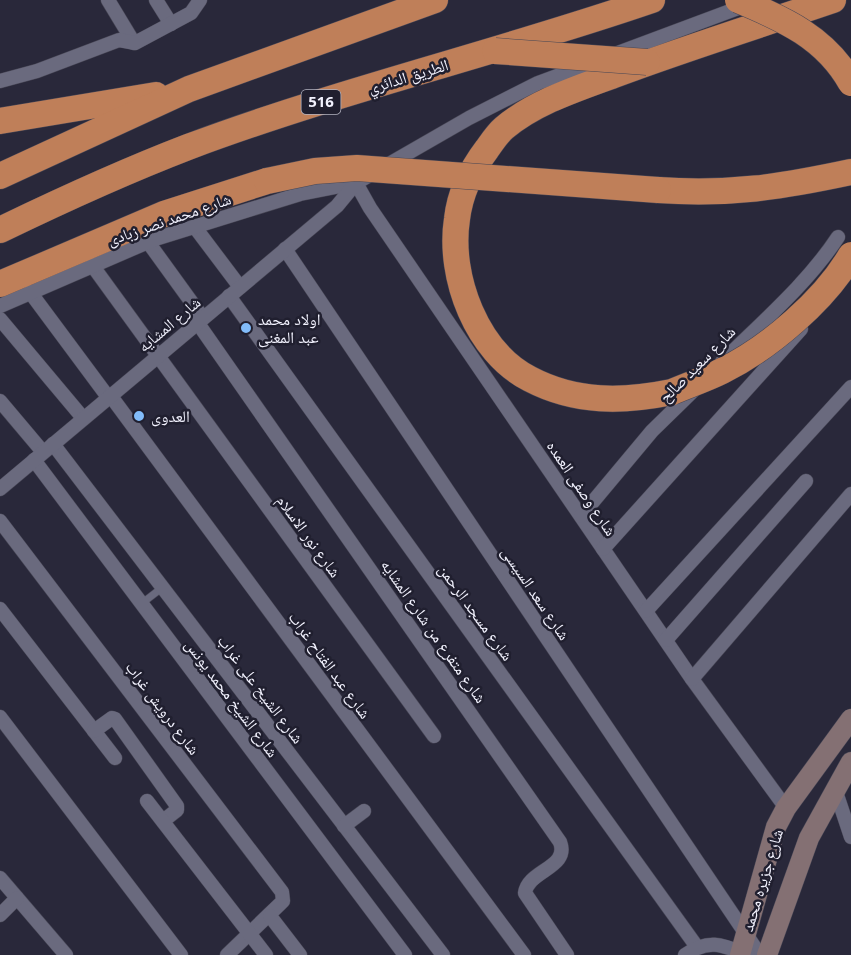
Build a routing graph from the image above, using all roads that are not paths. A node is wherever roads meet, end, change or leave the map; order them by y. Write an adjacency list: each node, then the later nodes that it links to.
1 (108, 0): 10 (street)
2 (156, 0): 9 (street)
3 (200, 0): 9 (street)
4 (435, 0): 15 (highway)
5 (652, 0): 11 (highway, الطريق الدائري / 516)
6 (738, 0): 14 (highway, bridge)
7 (759, 0): 19 (street)
8 (833, 0): 12 (highway, bridge)
9 (171, 24): 10 (street)
10 (134, 43): 13 (street)
11 (495, 51): 12 (highway, bridge); 21 (highway, الطريق الدائري / 516)
12 (647, 63): 23 (highway, bridge)
13 (0, 81)
14 (851, 83)
15 (189, 89): 16 (highway); 18 (highway)
16 (0, 121)
17 (851, 172): 27 (highway, bridge)
18 (0, 176)
19 (356, 183): 20 (street, شارع محمد نصر زبادى); 24 (street, شارع المشايه); 42 (street, شارع وصفى العمده)
20 (195, 226): 22 (street, شارع محمد نصر زبادى); 29 (street, شارع مسجد الرحمن)
21 (0, 230)
22 (148, 242): 25 (street, شارع محمد نصر زبادى); 32 (street)
23 (845, 246): 42 (street, شارع سعيد صالح)
24 (285, 249): 29 (street, شارع المشايه); 69 (street, شارع سعد السيسى)
25 (92, 265): 28 (street, شارع محمد نصر زبادى); 33 (street, شارع نور الاسلام)
26 (851, 273): 44 (street)
27 (0, 284)
28 (30, 292): 30 (street, شارع محمد نصر زبادى); 35 (street, شارع عبد الفتاح غراب)
29 (234, 292): 32 (street, شارع المشايه); 70 (street, شارع مسجد الرحمن)
30 (0, 306)
31 (0, 319): 37 (street)
32 (200, 320): 33 (street, شارع المشايه); 79 (street, شارع متفرع من شارع المشايه)
33 (157, 356): 35 (street, شارع المشايه); 54 (street, شارع نور الاسلام)
34 (851, 387): 48 (street)
35 (109, 396): 37 (street, شارع المشايه); 78 (street, شارع عبد الفتاح غراب)
36 (0, 401): 38 (street)
37 (82, 418): 38 (street, شارع المشايه)
38 (43, 452): 40 (street, شارع المشايه); 45 (street, شارع الشيخ على غراب); 46 (street, شارع الشيخ محمد يونس)
39 (806, 481): 49 (street)
40 (1, 485)
41 (851, 494): 50 (street)
42 (581, 516): 44 (street, شارع وصفى العمده)
43 (0, 521): 67 (street, شارع درويش غراب)
44 (603, 549): 48 (street, شارع وصفى العمده)
45 (163, 587): 46 (lane); 62 (street, شارع الشيخ على غراب)
46 (141, 604): 76 (street, شارع الشيخ محمد يونس)
47 (0, 609): 53 (street)
48 (646, 611): 49 (street, شارع وصفى العمده)
49 (666, 640): 50 (street, شارع وصفى العمده)
50 (692, 679): 59 (street, شارع وصفى العمده)
51 (0, 717): 72 (street)
52 (851, 718): 59 (main road, شارع جزيره محمد)
53 (94, 731): 55 (street); 61 (street)
54 (434, 736)
55 (115, 758)
56 (851, 762): 57 (main road, شارع جزيره محمد)
57 (835, 789): 63 (street); 81 (main road, شارع جزيره محمد)
58 (147, 801): 61 (street)
59 (786, 808): 69 (main road, شارع جزيره محمد)
60 (364, 811): 62 (street)
61 (163, 821): 68 (street)
62 (344, 826): 77 (street, شارع الشيخ على غراب)
63 (851, 837)
64 (0, 878): 65 (street)
65 (17, 898): 66 (street); 71 (street)
66 (0, 915)
67 (270, 916): 68 (street); 75 (street)
68 (250, 934): 73 (street); 74 (street)
69 (743, 949): 70 (street); 80 (street, شارع سعد السيسى)
70 (691, 951)
71 (66, 955)
72 (181, 955)
73 (227, 955)
74 (266, 955)
75 (300, 955)
76 (405, 955)
77 (443, 955)
78 (524, 955)
79 (567, 955)
80 (760, 955)
81 (767, 955)

